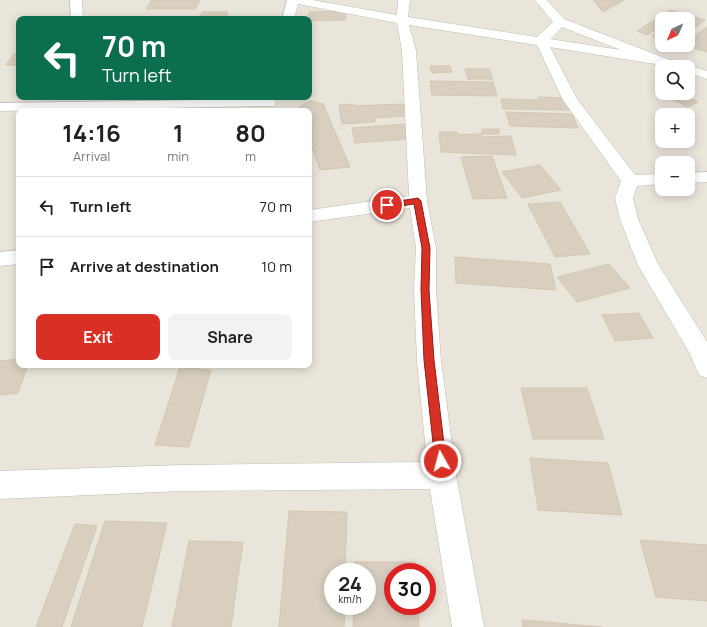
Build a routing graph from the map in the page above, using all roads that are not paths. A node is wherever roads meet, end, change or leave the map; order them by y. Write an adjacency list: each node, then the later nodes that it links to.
1 (76, 0): 5 (street)
2 (294, 0): 4 (street); 6 (street)
3 (541, 0): 7 (street)
4 (403, 10): 8 (street); 19 (street)
5 (78, 16)
6 (289, 16)
7 (560, 22): 8 (street); 9 (street)
8 (541, 41): 9 (street); 18 (street)
9 (657, 60)
10 (695, 71): 11 (street)
11 (707, 75)
12 (50, 102): 13 (street); 14 (street)
13 (270, 104)
14 (0, 107)
15 (707, 177): 16 (street)
16 (695, 178)
17 (655, 179): 18 (street)
18 (630, 181): 23 (street)
19 (418, 201): 20 (street); 24 (street)
20 (312, 216)
21 (16, 257): 22 (street)
22 (0, 259)
23 (707, 368)
24 (442, 475): 25 (street); 26 (street)
25 (0, 485)
26 (468, 627)

